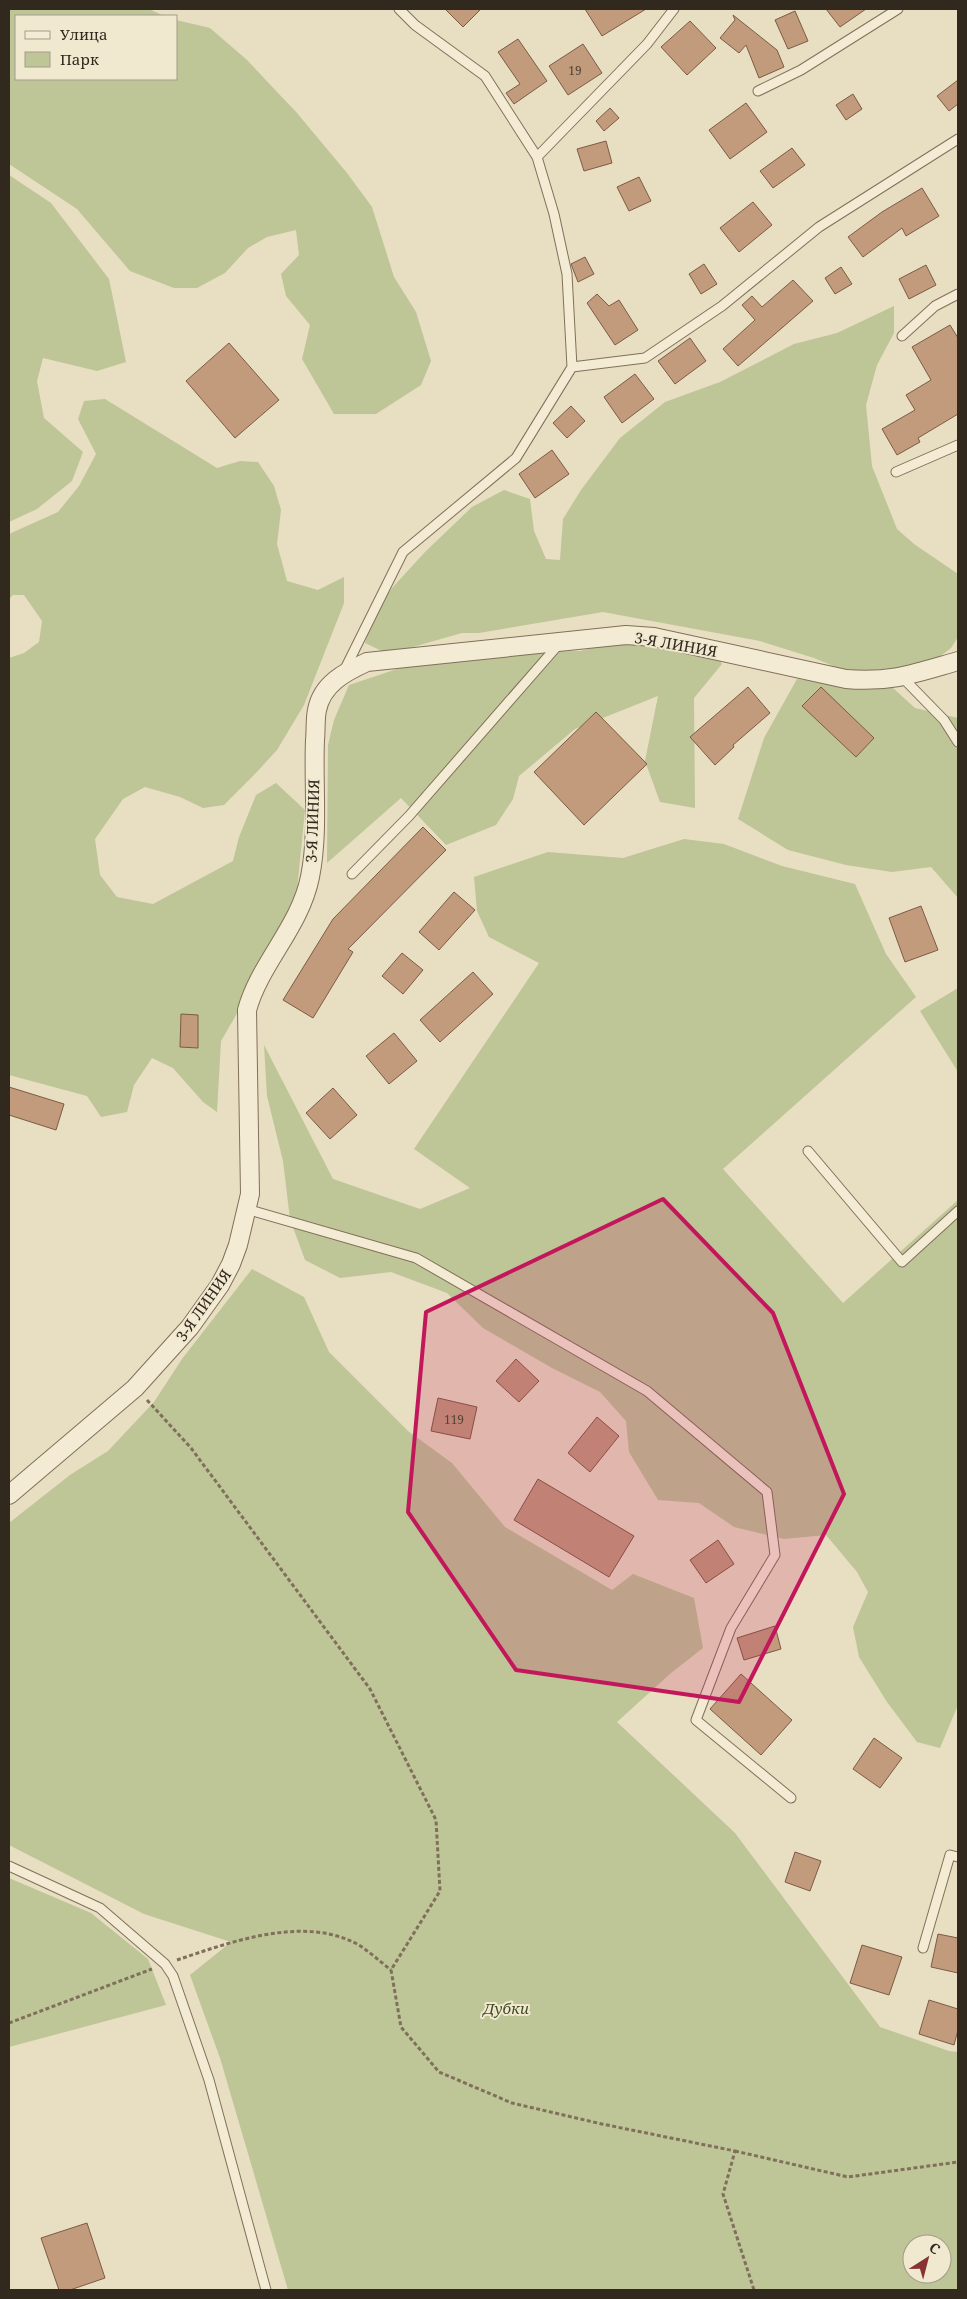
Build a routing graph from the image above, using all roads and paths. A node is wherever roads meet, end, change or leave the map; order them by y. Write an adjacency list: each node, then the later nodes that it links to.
1 (399, 9): 6 (lane)
2 (674, 9): 6 (lane)
3 (898, 9): 4 (lane)
4 (758, 92)
5 (958, 139): 9 (lane)
6 (537, 157): 9 (lane)
7 (958, 294): 8 (lane)
8 (902, 336)
9 (572, 367): 14 (lane)
10 (958, 445): 11 (lane)
11 (896, 472)
12 (560, 642): 14 (street, 3-Я ЛИНИЯ); 15 (street, 3-Я ЛИНИЯ); 17 (lane)
13 (958, 661): 15 (street, 3-Я ЛИНИЯ)
14 (342, 674): 19 (street, 3-Я ЛИНИЯ)
15 (902, 678): 16 (lane)
16 (958, 742)
17 (352, 874)
18 (808, 1152): 20 (lane)
19 (246, 1209): 21 (street, 3-Я ЛИНИЯ); 23 (lane)
20 (958, 1211)
21 (135, 1388): 22 (street, 3-Я ЛИНИЯ); 28 (path)
22 (9, 1495)
23 (791, 1798)
24 (958, 1857): 26 (lane)
25 (9, 1866): 27 (lane)
26 (923, 1948)
27 (166, 1964): 28 (path); 29 (path); 32 (lane)
28 (391, 1970): 30 (path)
29 (9, 2023)
30 (735, 2151): 31 (path); 33 (path)
31 (958, 2162)
32 (266, 2290)
33 (754, 2290)

